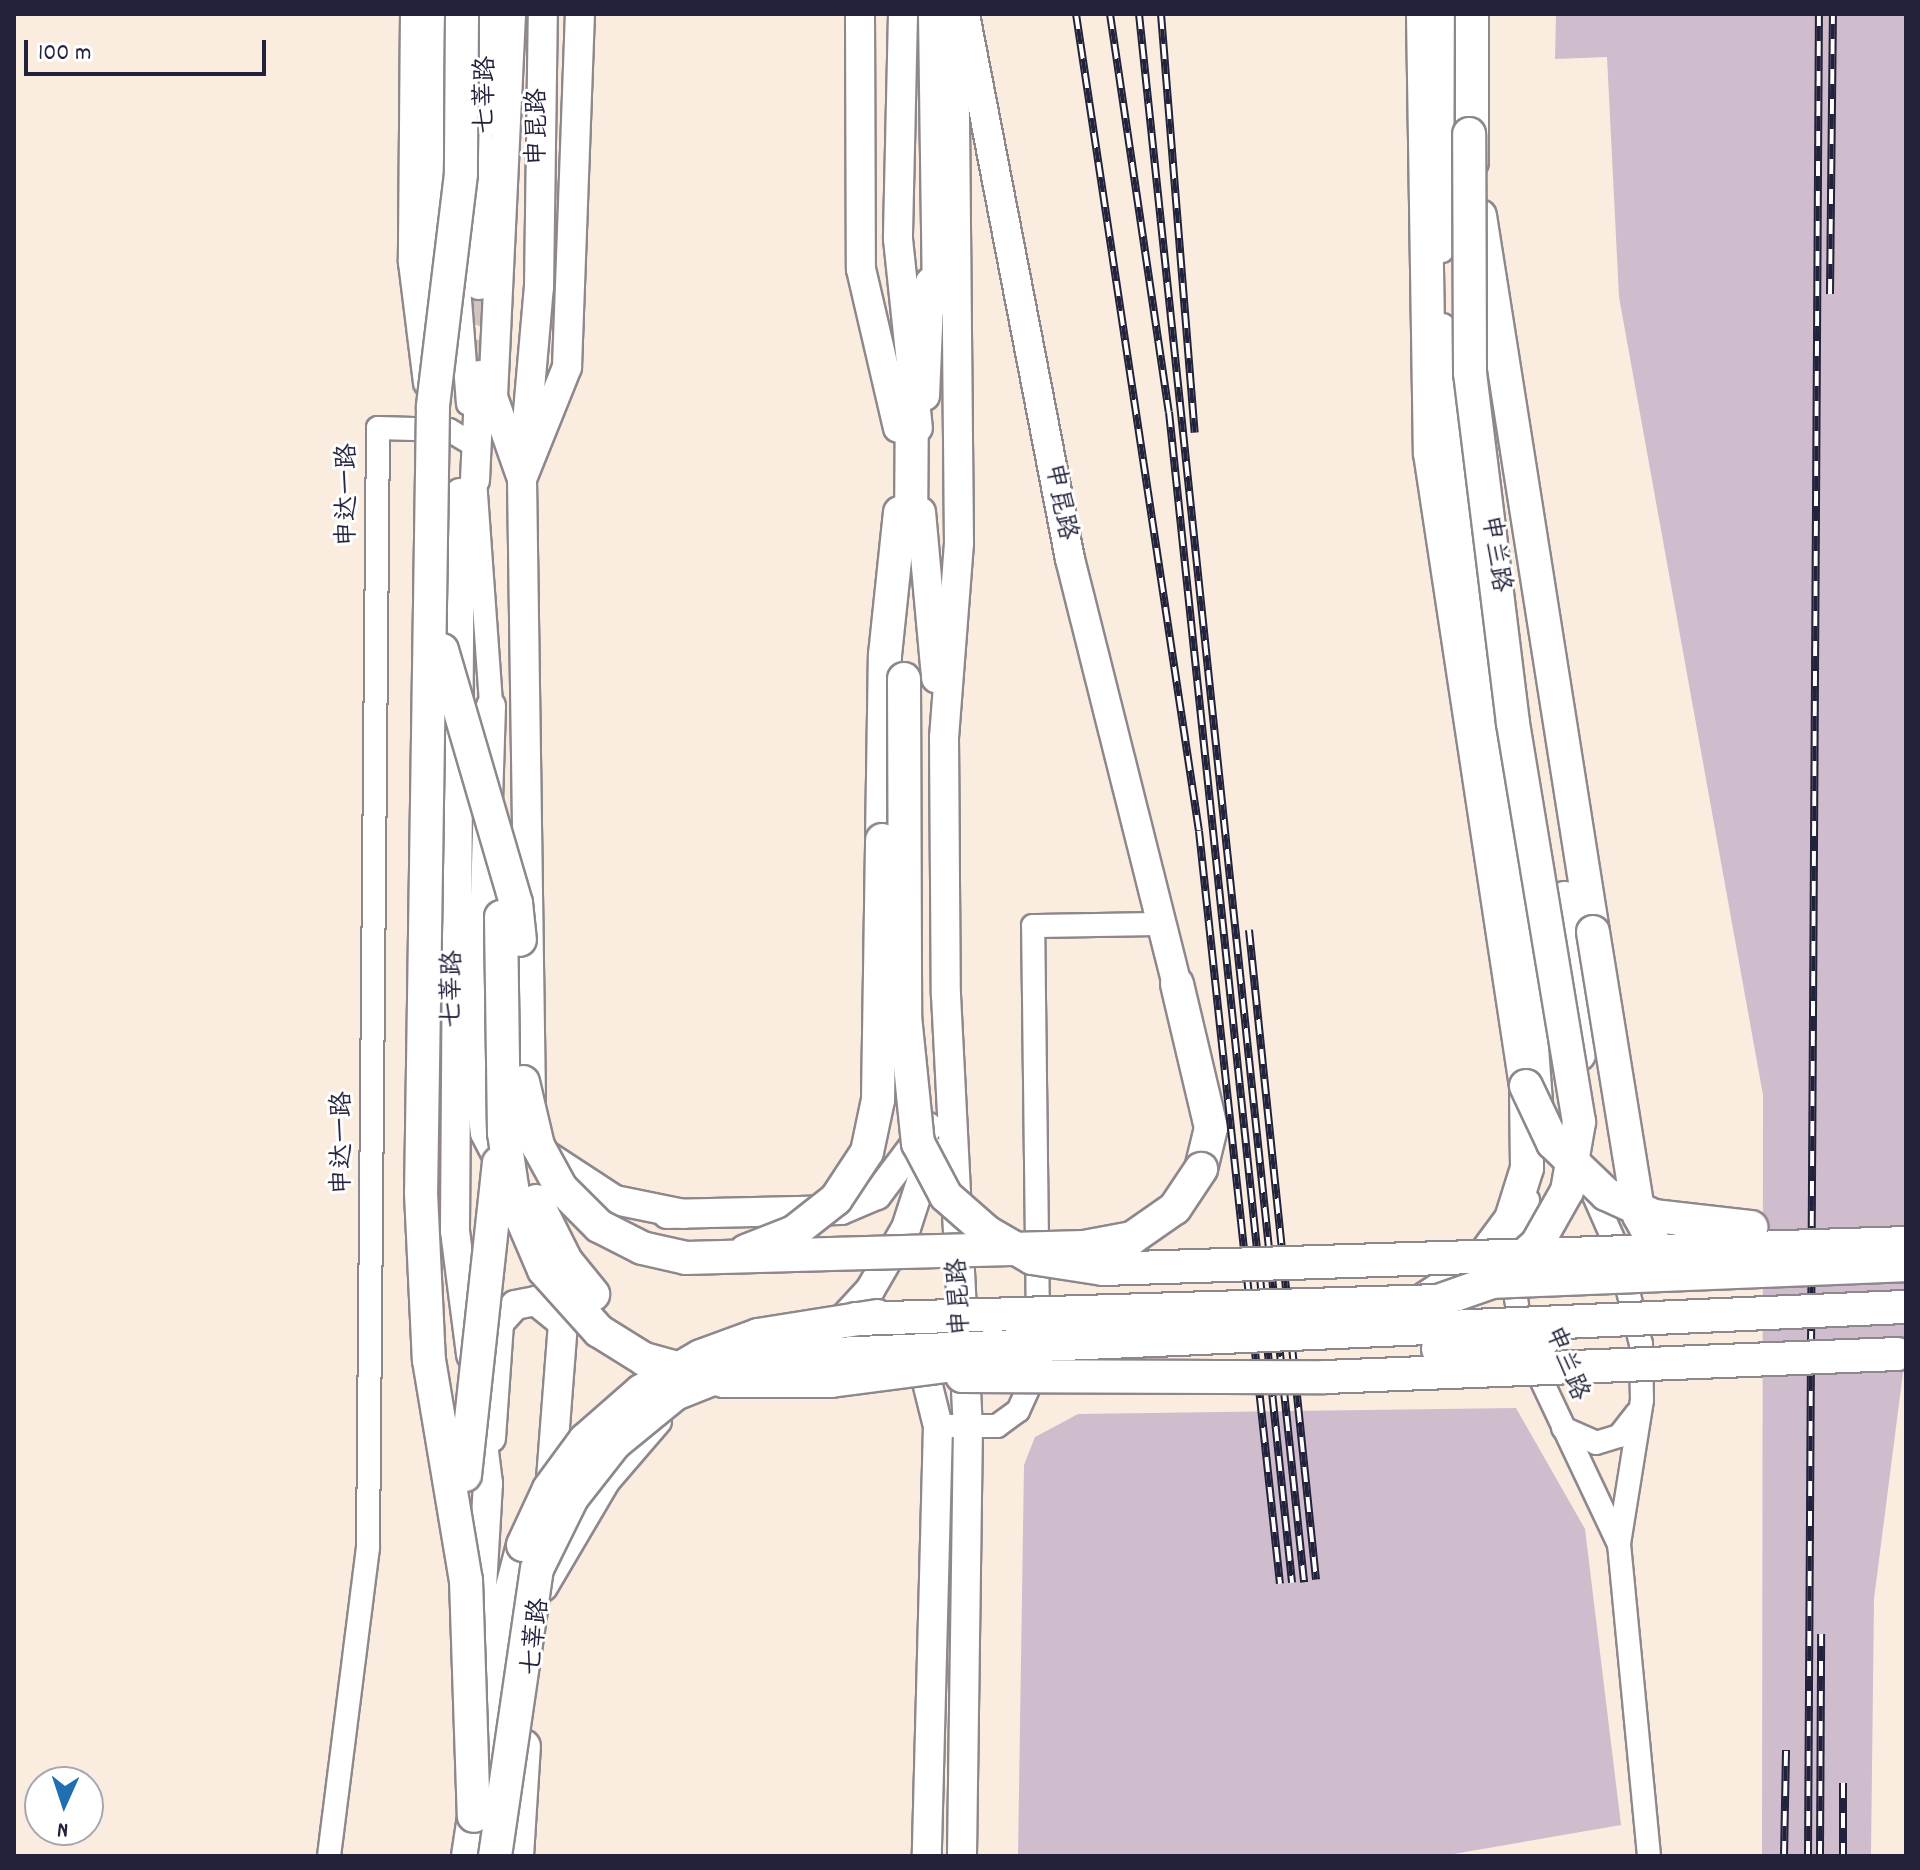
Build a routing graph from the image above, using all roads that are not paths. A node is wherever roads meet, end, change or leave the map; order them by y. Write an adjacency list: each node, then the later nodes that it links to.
1 (417, 14): 25 (highway, bridge)
2 (443, 14): 20 (street)
3 (451, 14): 20 (street)
4 (462, 14): 25 (highway, bridge)
5 (476, 14): 29 (main road, 七莘路)
6 (489, 14): 19 (main road, 七莘路)
7 (511, 14): 28 (main road)
8 (543, 14): 28 (main road, 申昆路)
9 (580, 14): 28 (main road)
10 (860, 14): 30 (main road)
11 (903, 14): 24 (main road, 申昆路)
12 (933, 14): 21 (main road, 申昆路)
13 (954, 14): 23 (main road, 申昆路)
14 (965, 14): 38 (main road, 申昆路)
15 (1423, 14): 44 (highway)
16 (1443, 14): 44 (street, 申兰路)
17 (1472, 14): 18 (highway)
18 (1469, 134): 42 (highway, bridge); 46 (highway, bridge)
19 (486, 176)
20 (447, 233): 25 (street); 26 (street)
21 (932, 255): 23 (main road, 申昆路); 27 (main road)
22 (1481, 362): 39 (highway)
23 (957, 403): 35 (main road, 申昆路)
24 (912, 405): 27 (main road, 申昆路); 31 (highway)
25 (427, 418): 26 (street); 32 (highway, bridge); 75 (street, 申达一路)
26 (472, 444): 29 (street)
27 (922, 445): 35 (main road, 申昆路)
28 (522, 479): 33 (main road)
29 (468, 486): 34 (street); 69 (main road, 七莘路)
30 (900, 513): 31 (highway); 54 (highway, bridge)
31 (907, 571): 53 (highway, bridge)
32 (431, 594): 43 (highway, bridge); 71 (highway, bridge)
33 (521, 678): 36 (main road); 49 (main road)
34 (491, 706): 36 (main road); 49 (main road)
35 (944, 738): 41 (main road, 申昆路)
36 (504, 791): 37 (main road)
37 (501, 917): 47 (highway, bridge)
38 (1161, 924): 40 (main road, 申昆路); 67 (street)
39 (1572, 933): 42 (highway); 46 (highway, bridge)
40 (1177, 984): 54 (highway, bridge)
41 (946, 995): 45 (main road); 67 (main road, 申昆路)
42 (1606, 1032): 48 (highway, bridge)
43 (523, 1082): 54 (highway, bridge); 63 (highway, bridge)
44 (1536, 1092): 50 (street, 申兰路); 51 (highway, bridge); 52 (street, 申兰路); 60 (highway, bridge)
45 (939, 1110): 49 (main road); 61 (main road)
46 (1579, 1122): 59 (highway, bridge)
47 (504, 1133): 63 (highway, bridge); 71 (highway, bridge)
48 (1628, 1153): 56 (highway, bridge); 62 (highway, bridge)
49 (684, 1214)
50 (1605, 1217): 52 (street); 65 (street, 申兰路)
51 (1906, 1224)
52 (1521, 1243): 66 (street, 申兰路)
53 (1906, 1243)
54 (728, 1258)
55 (1906, 1265): 59 (highway, bridge)
56 (1906, 1284)
57 (1906, 1307): 58 (highway, bridge)
58 (1694, 1317): 60 (highway, bridge); 64 (highway, bridge)
59 (856, 1319): 74 (highway, bridge)
60 (1320, 1333): 78 (highway, bridge)
61 (776, 1353): 68 (main road); 72 (main road)
62 (1902, 1354): 64 (highway, bridge)
63 (669, 1362): 64 (highway, bridge)
64 (903, 1374)
65 (1642, 1400): 66 (street); 70 (street, 申兰路)
66 (1559, 1424): 70 (street, 申兰路)
67 (968, 1425): 68 (street); 83 (main road, 申昆路)
68 (938, 1426): 82 (main road)
69 (488, 1483): 72 (main road, 七莘路); 76 (main road, 七莘路)
70 (1619, 1544): 84 (street, 申兰路)
71 (466, 1580): 74 (highway, bridge)
72 (543, 1588): 73 (main road, 七莘路)
73 (524, 1746): 79 (main road, 七莘路); 80 (highway); 81 (main road)
74 (474, 1816): 77 (highway)
75 (329, 1856)
76 (454, 1856)
77 (468, 1856)
78 (495, 1856)
79 (511, 1856)
80 (517, 1856)
81 (529, 1856)
82 (927, 1856)
83 (962, 1856)
84 (1649, 1856)

